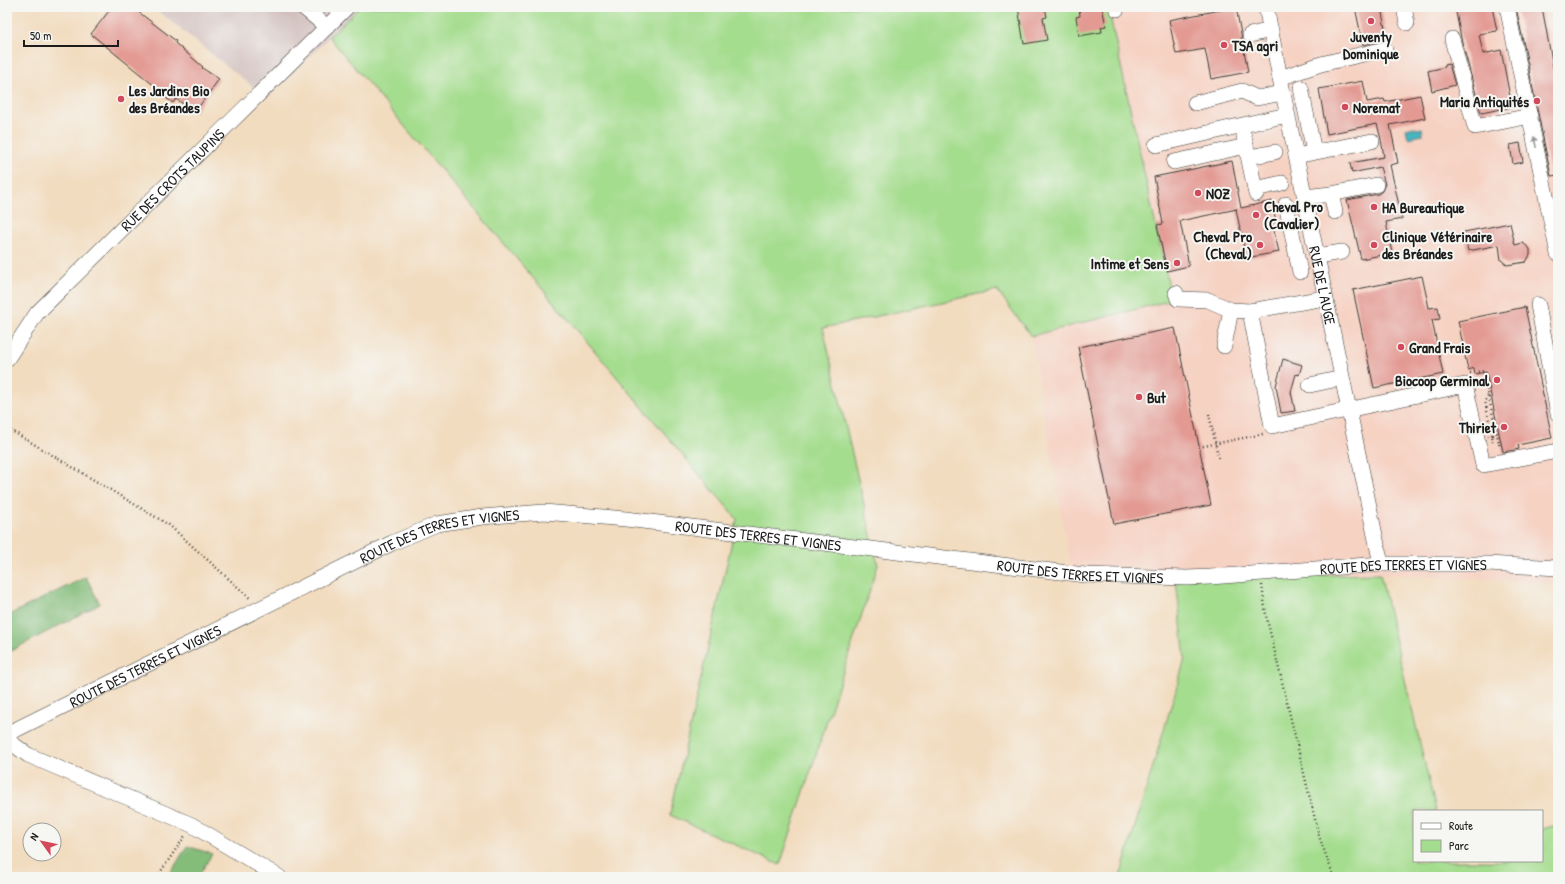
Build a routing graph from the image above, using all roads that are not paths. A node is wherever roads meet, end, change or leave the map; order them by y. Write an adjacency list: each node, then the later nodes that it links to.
1 (303, 7): 7 (street)
2 (347, 7): 7 (street, RUE DES CROTS TAUPINS)
3 (1266, 7): 8 (street, RUE DE L'AUGE)
4 (1404, 7): 6 (street)
5 (1507, 7): 17 (street)
6 (1407, 23)
7 (327, 27): 44 (street, RUE DES CROTS TAUPINS)
8 (1271, 30): 9 (street); 12 (street, RUE DE L'AUGE)
9 (1250, 35)
10 (1452, 39): 17 (street)
11 (1385, 49): 12 (street)
12 (1280, 78): 14 (street, RUE DE L'AUGE)
13 (1301, 88): 23 (street)
14 (1283, 93): 15 (street); 16 (street, RUE DE L'AUGE)
15 (1195, 103)
16 (1287, 115): 18 (street); 24 (street, RUE DE L'AUGE)
17 (1530, 116): 35 (street, one-way to 17)
18 (1242, 126): 20 (street); 21 (street)
19 (1372, 141): 23 (street)
20 (1156, 145)
21 (1248, 151): 22 (street); 25 (street); 26 (street)
22 (1275, 152)
23 (1314, 152): 24 (street)
24 (1296, 156): 29 (street, RUE DE L'AUGE)
25 (1174, 162)
26 (1282, 183)
27 (1376, 185): 28 (street)
28 (1331, 194): 29 (street); 31 (street)
29 (1304, 197): 33 (street, RUE DE L'AUGE)
30 (1286, 204): 32 (street)
31 (1335, 212)
32 (1295, 249): 33 (street); 36 (street)
33 (1316, 251): 34 (street); 38 (street, RUE DE L'AUGE)
34 (1342, 252)
35 (1558, 254)
36 (1300, 272)
37 (1176, 293): 40 (street)
38 (1325, 298): 41 (street); 45 (street, RUE DE L'AUGE)
39 (1538, 305): 43 (street)
40 (1231, 310): 41 (street); 42 (street)
41 (1250, 311): 47 (street)
42 (1224, 346)
43 (1552, 351): 48 (street)
44 (7, 359)
45 (1342, 378): 46 (street); 47 (street, RUE DE L'AUGE)
46 (1310, 385)
47 (1349, 410): 49 (street); 50 (street, RUE DE L'AUGE)
48 (1558, 414)
49 (1558, 451)
50 (1381, 564): 51 (street, ROUTE DES TERRES ET VIGNES); 52 (street, ROUTE DES TERRES ET VIGNES)
51 (1558, 568)
52 (7, 734)
53 (7, 740): 54 (street)
54 (279, 877)

